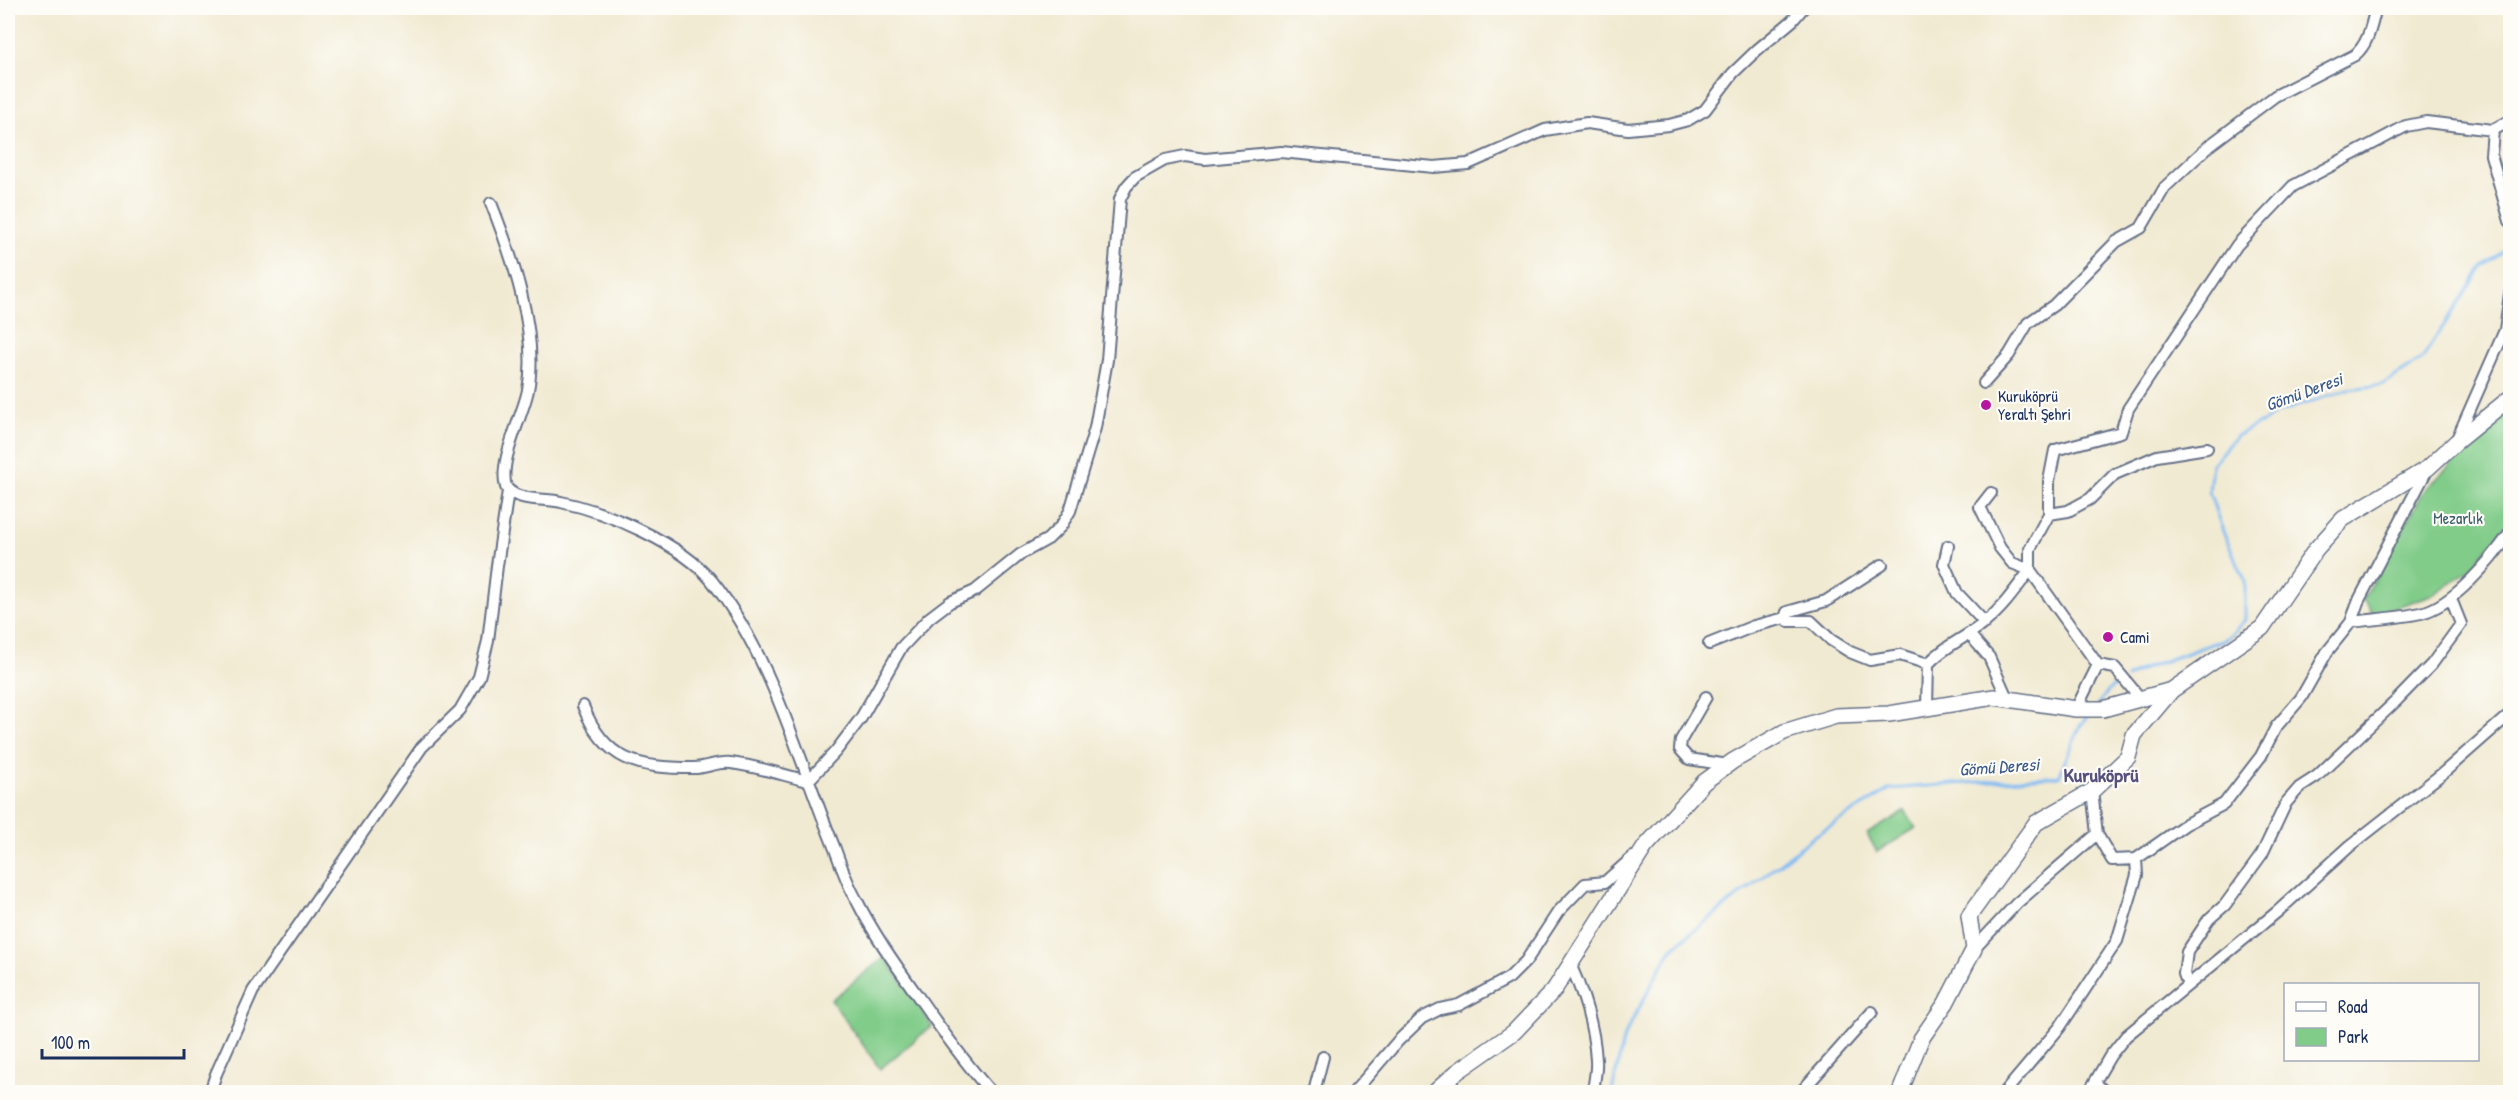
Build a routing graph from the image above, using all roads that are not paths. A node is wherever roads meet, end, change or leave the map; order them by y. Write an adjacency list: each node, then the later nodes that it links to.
1 (1803, 8): 37 (street)
2 (2376, 8): 8 (street)
3 (2511, 122): 4 (street)
4 (2493, 130): 6 (street); 15 (street)
5 (491, 203): 13 (street)
6 (2511, 221)
7 (2511, 294): 10 (street)
8 (1984, 383)
9 (2511, 398): 10 (street)
10 (2456, 441): 12 (street)
11 (2207, 448): 15 (street)
12 (2428, 468): 22 (street); 28 (street)
13 (508, 491): 37 (street); 48 (street)
14 (1991, 494): 19 (street)
15 (2049, 514): 19 (street)
16 (2511, 533): 20 (street)
17 (1948, 546): 23 (street)
18 (1882, 565): 21 (street)
19 (2031, 570): 23 (street); 27 (street)
20 (2451, 599): 22 (street); 44 (street)
21 (1785, 618): 25 (street); 26 (street)
22 (2351, 622): 41 (street)
23 (1985, 623): 24 (street)
24 (1969, 634): 26 (street); 31 (street)
25 (1709, 644)
26 (1928, 664): 33 (street)
27 (2098, 665): 29 (street); 34 (street)
28 (2172, 690): 29 (street); 38 (street)
29 (2136, 692): 34 (street)
30 (1706, 696): 36 (street)
31 (2008, 700): 33 (street); 34 (street)
32 (583, 706): 37 (street)
33 (1928, 707): 36 (street)
34 (2076, 709)
35 (2511, 714): 44 (street)
36 (1728, 765): 40 (street)
37 (808, 780): 49 (street)
38 (2092, 791): 39 (street); 42 (street)
39 (2097, 834): 41 (street); 42 (street)
40 (1645, 847): 43 (street); 51 (street)
41 (2136, 859): 56 (street)
42 (1974, 950): 55 (street)
43 (1571, 966): 52 (street); 53 (street)
44 (2188, 985): 47 (street)
45 (1872, 1012): 54 (street)
46 (1323, 1057): 50 (street)
47 (2092, 1088): 57 (street)
48 (210, 1092)
49 (991, 1092)
50 (1314, 1092)
51 (1354, 1092)
52 (1435, 1092)
53 (1593, 1092)
54 (1801, 1092)
55 (1900, 1092)
56 (2005, 1092)
57 (2105, 1092)

